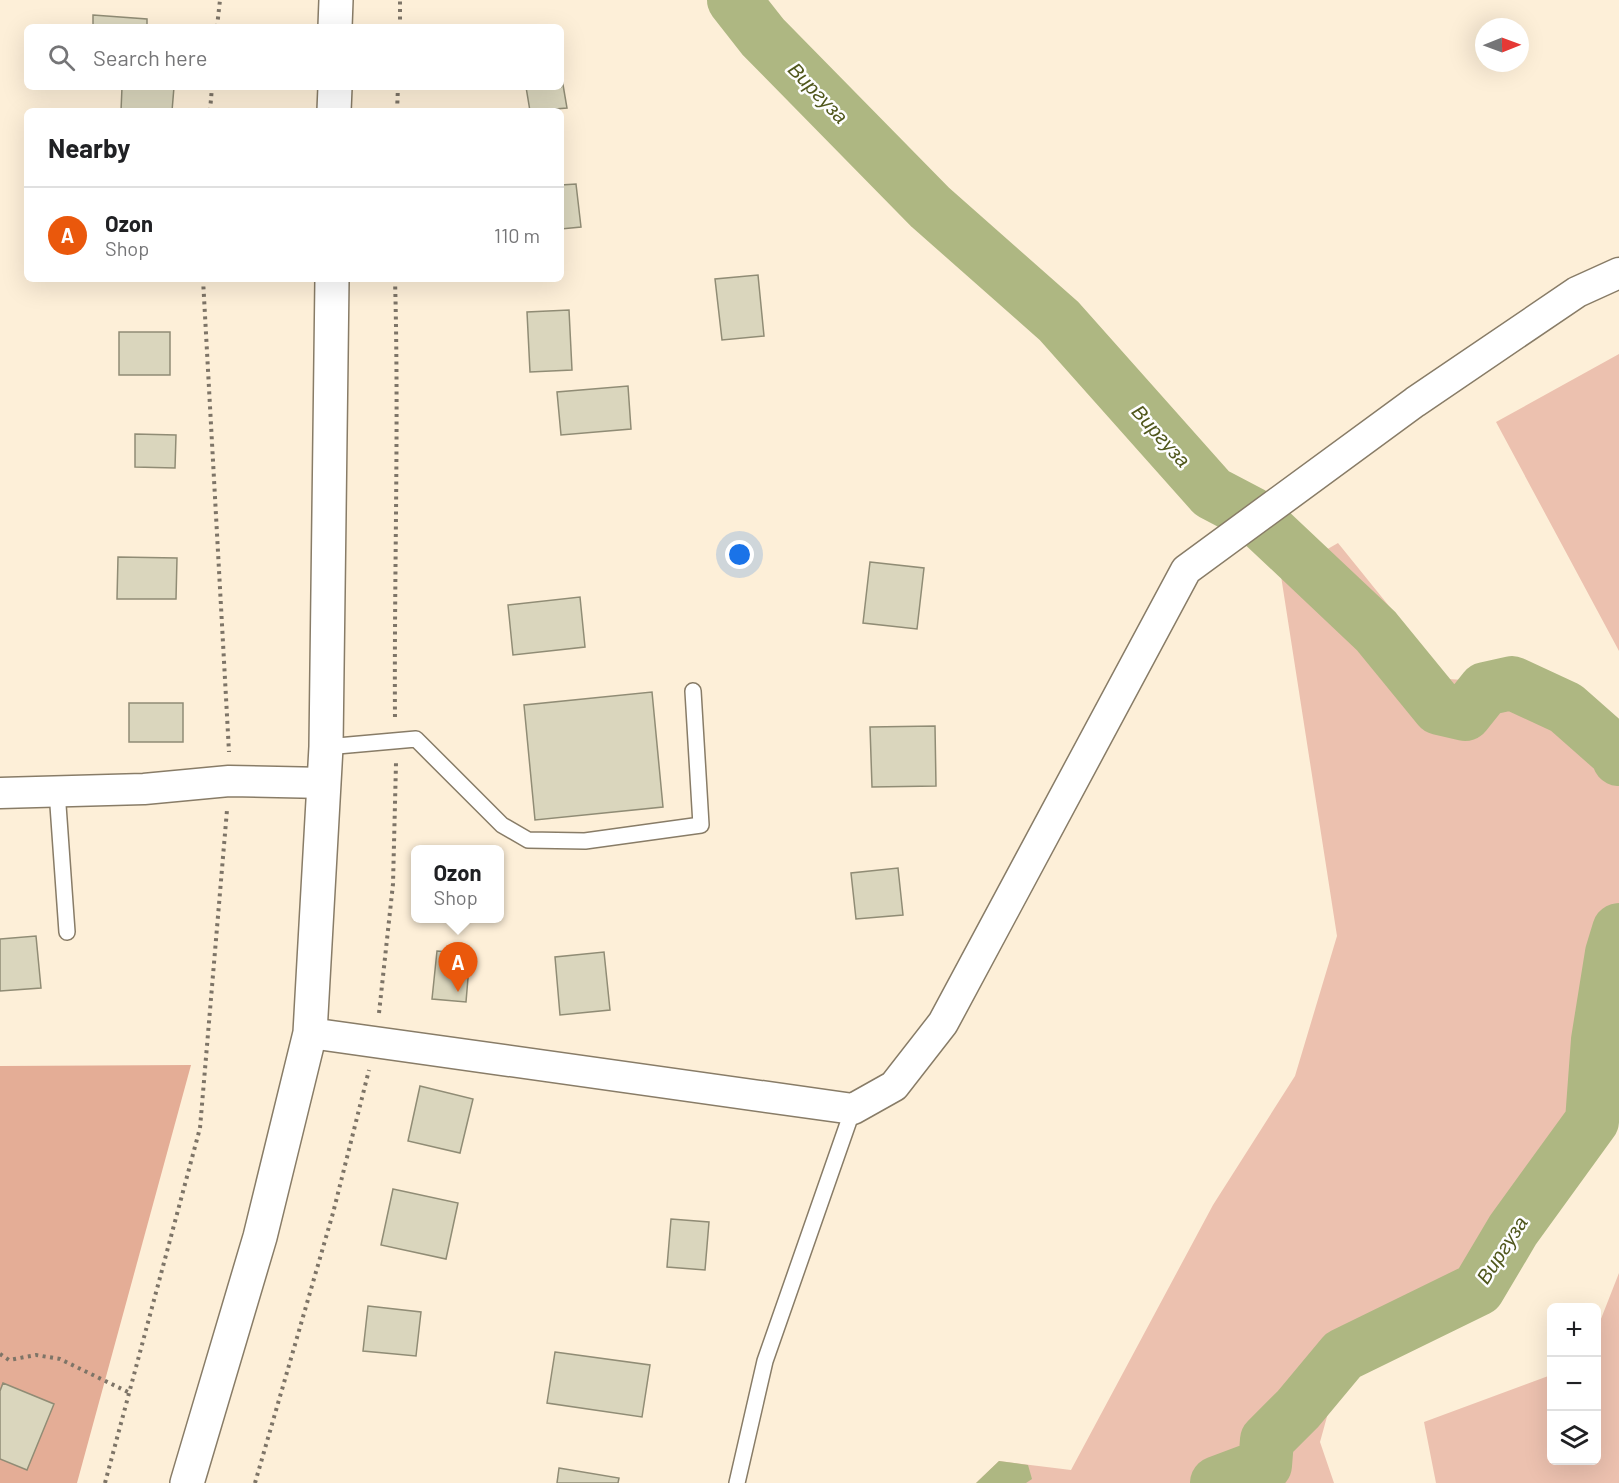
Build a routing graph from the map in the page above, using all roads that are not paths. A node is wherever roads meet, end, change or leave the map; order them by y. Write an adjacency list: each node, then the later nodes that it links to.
1 (336, 0): 2 (main road)
2 (335, 24)
3 (335, 90): 4 (main road)
4 (334, 108)
5 (1619, 273): 14 (street)
6 (332, 282): 8 (main road)
7 (693, 691): 8 (lane)
8 (326, 747): 9 (main road)
9 (325, 783): 10 (street); 13 (main road)
10 (57, 791): 11 (street); 12 (lane)
11 (0, 793)
12 (67, 932)
13 (310, 1033): 14 (street); 15 (main road)
14 (853, 1109): 16 (lane)
15 (187, 1483)
16 (737, 1483)

